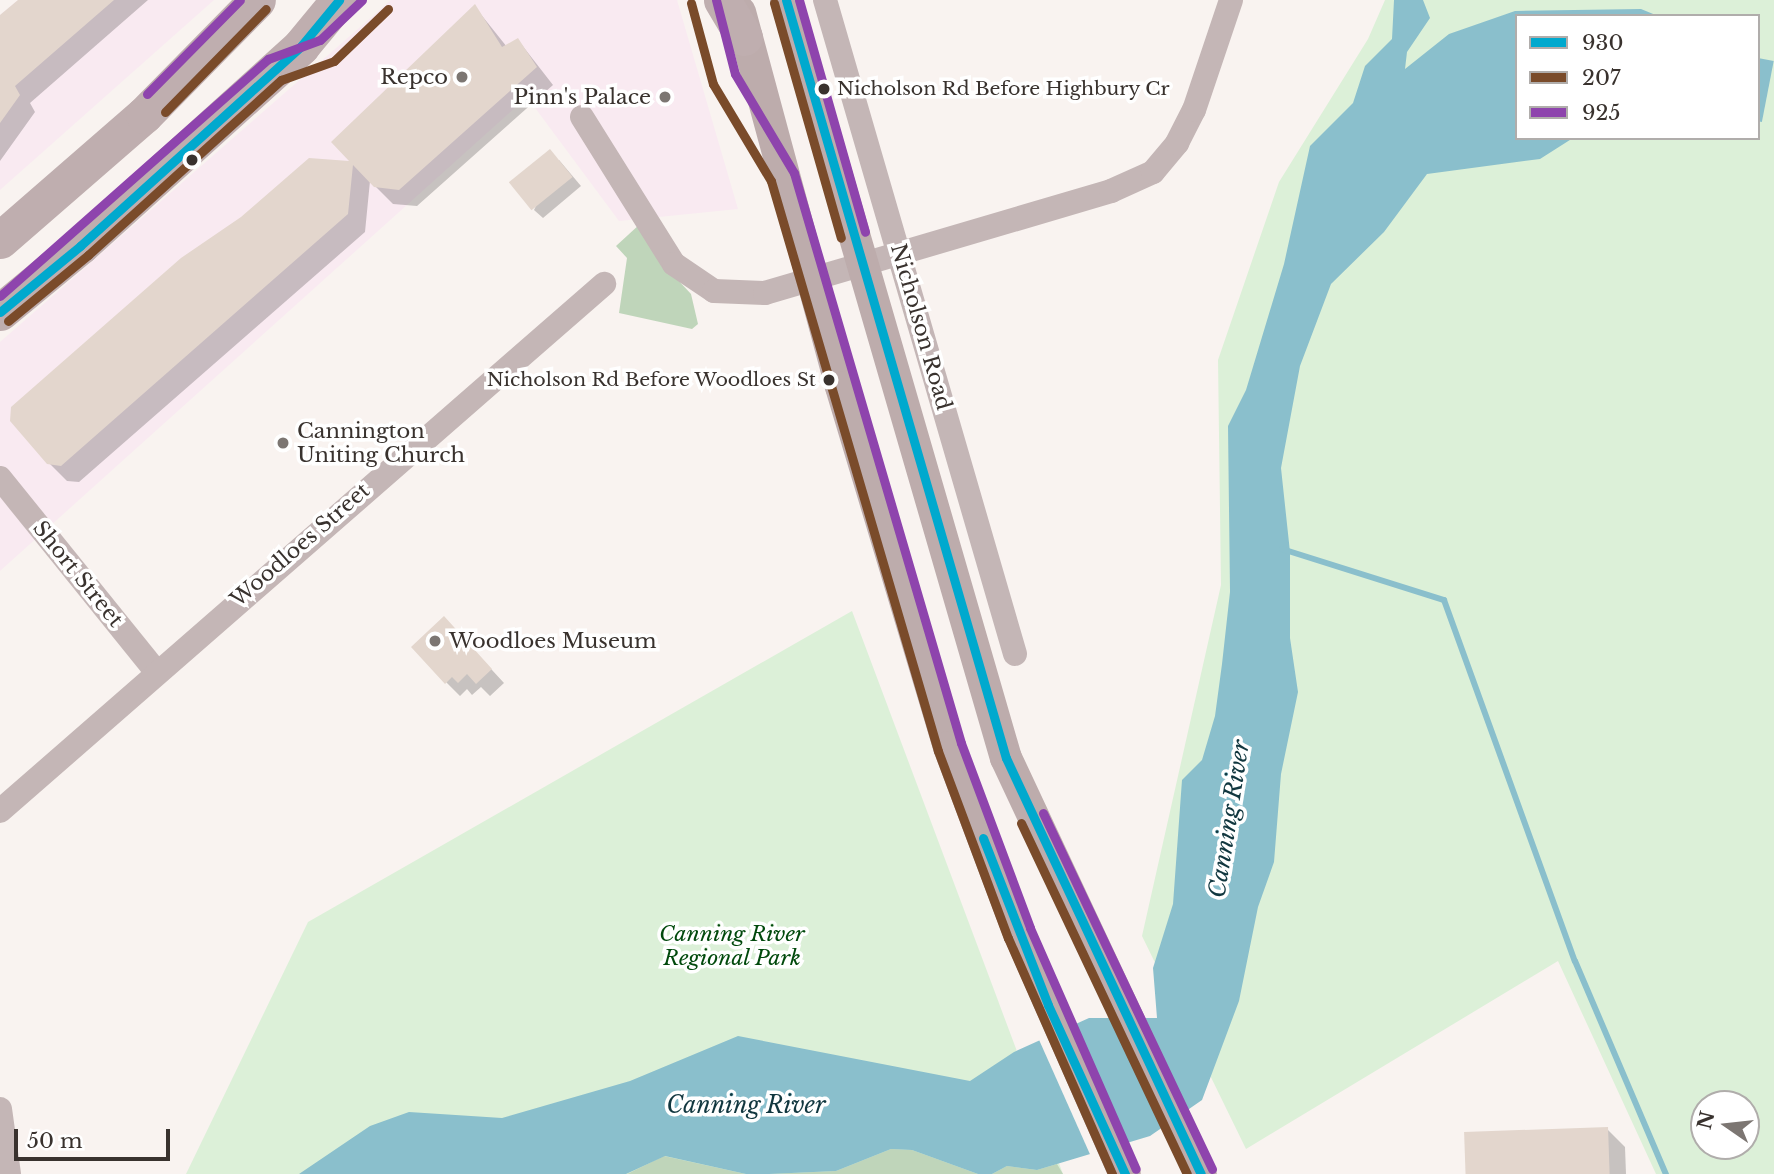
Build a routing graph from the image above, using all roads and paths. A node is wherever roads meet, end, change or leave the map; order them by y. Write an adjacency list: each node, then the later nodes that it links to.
1 (257, 0): 10 (highway)
2 (339, 0): 15 (highway)
3 (722, 0): 8 (highway)
4 (738, 0): 8 (main road)
5 (786, 0): 12 (main road, Nicholson Road)
6 (825, 0): 11 (street, Nicholson Road)
7 (1231, 0): 11 (street)
8 (744, 37): 13 (main road)
9 (582, 117): 13 (street, Nicholson Road)
10 (0, 240)
11 (899, 253): 12 (street); 17 (street, Nicholson Road)
12 (862, 264): 13 (street, Nicholson Road); 21 (main road, Nicholson Road)
13 (811, 279): 23 (main road)
14 (604, 284): 18 (street, Woodloes Street)
15 (0, 312)
16 (0, 478): 18 (street, Short Street)
17 (1015, 654)
18 (156, 671): 19 (street, Woodloes Street)
19 (0, 811)
20 (0, 1110): 22 (street)
21 (1197, 1166)
22 (9, 1174)
23 (1125, 1174)

